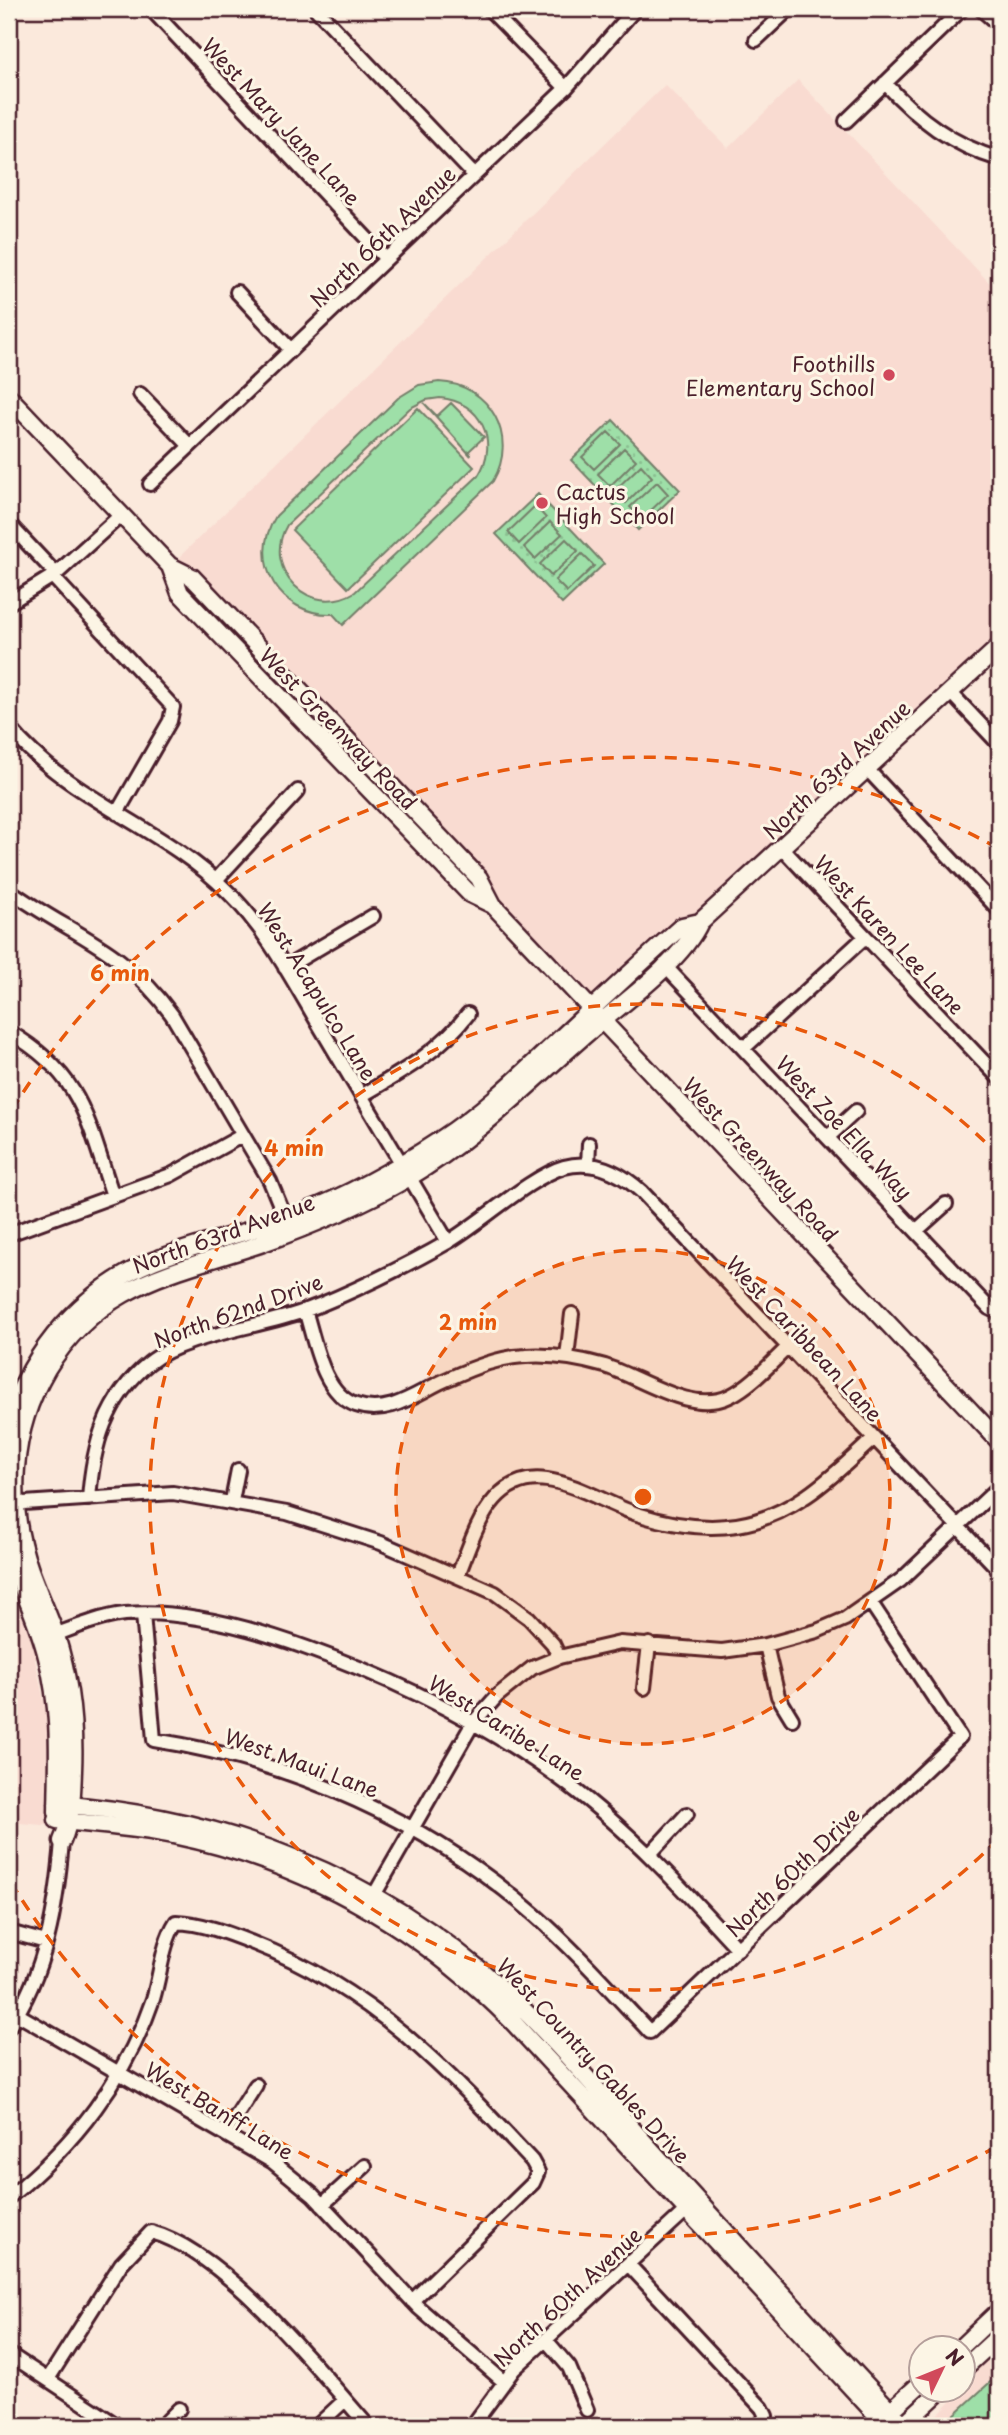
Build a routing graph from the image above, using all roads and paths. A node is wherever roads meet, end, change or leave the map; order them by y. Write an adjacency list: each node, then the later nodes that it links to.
1 (151, 9): 15 (street, West Mary Jane Lane)
2 (316, 9): 14 (street)
3 (489, 9): 11 (street)
4 (635, 9): 11 (street, North 66th Avenue)
5 (789, 9): 9 (street)
6 (962, 9): 10 (street)
7 (981, 9): 8 (street)
8 (999, 25)
9 (756, 40)
10 (885, 83): 12 (street); 13 (street)
11 (566, 88): 14 (street, North 66th Avenue)
12 (846, 121)
13 (999, 159)
14 (474, 175): 15 (street, North 66th Avenue)
15 (386, 259): 17 (street, North 66th Avenue)
16 (237, 292): 17 (street)
17 (291, 349): 20 (street, North 66th Avenue)
18 (140, 394): 20 (street)
19 (9, 397): 22 (street, West Greenway Road)
20 (190, 446): 21 (street, North 66th Avenue)
21 (150, 484)
22 (121, 515): 24 (street, West Greenway Road); 25 (street)
23 (9, 524): 25 (street)
24 (170, 566): 30 (street, West Greenway Road); 31 (street, West Greenway Road)
25 (54, 576): 26 (street); 35 (street)
26 (9, 603)
27 (999, 647): 28 (street, North 63rd Avenue)
28 (950, 692): 32 (street); 33 (street, North 63rd Avenue)
29 (9, 727): 35 (street, West Acapulco Lane)
30 (334, 728): 31 (street); 39 (street, West Greenway Road)
31 (317, 735): 39 (street, West Greenway Road)
32 (999, 744)
33 (867, 769): 36 (street, North 63rd Avenue); 40 (street)
34 (298, 790): 37 (street)
35 (117, 813): 37 (street, West Acapulco Lane)
36 (781, 847): 42 (street, North 63rd Avenue); 43 (street, West Karen Lee Lane)
37 (216, 880): 45 (street, West Acapulco Lane)
38 (9, 890): 53 (street)
39 (493, 905): 47 (street, West Greenway Road)
40 (999, 910)
41 (373, 916): 45 (street)
42 (700, 922): 44 (street, North 63rd Avenue); 47 (street, North 63rd Avenue)
43 (865, 937): 49 (street); 50 (street, West Karen Lee Lane)
44 (664, 965): 47 (street, North 63rd Avenue); 49 (street, West Zoe Ella Way)
45 (285, 968): 51 (street, West Acapulco Lane)
46 (468, 1014): 51 (street)
47 (597, 1015): 57 (street, North 63rd Avenue); 71 (street, West Greenway Road)
48 (9, 1032): 58 (street)
49 (744, 1048): 54 (street, West Zoe Ella Way)
50 (999, 1078)
51 (361, 1096): 57 (street, West Acapulco Lane)
52 (856, 1111): 54 (street)
53 (243, 1135): 58 (street); 60 (street)
54 (828, 1138): 61 (street, West Zoe Ella Way)
55 (589, 1144): 56 (street)
56 (587, 1165): 63 (street, North 62nd Drive); 67 (street, West Caribbean Lane)
57 (405, 1171): 60 (street, North 63rd Avenue); 63 (street, West Acapulco Lane)
58 (113, 1196): 62 (street)
59 (946, 1204): 61 (street)
60 (289, 1226): 69 (street, North 63rd Avenue); 76 (street, North 63rd Avenue)
61 (916, 1231): 65 (street, West Zoe Ella Way)
62 (9, 1234)
63 (448, 1242): 64 (street, North 62nd Drive)
64 (305, 1310): 68 (street); 74 (street, North 62nd Drive)
65 (999, 1313)
66 (572, 1314): 68 (street)
67 (787, 1348): 68 (street); 70 (street, West Caribbean Lane)
68 (567, 1357)
69 (9, 1420)
70 (874, 1438): 77 (street, West Caribbean Lane); 80 (street)
71 (999, 1441)
72 (238, 1470): 75 (street)
73 (999, 1487): 77 (street)
74 (89, 1499): 75 (street); 76 (street)
75 (232, 1501): 80 (street)
76 (12, 1504): 78 (street, North 63rd Avenue)
77 (958, 1526): 79 (street, West Caribbean Lane); 81 (street)
78 (15, 1555): 83 (street, North 63rd Avenue)
79 (999, 1570)
80 (458, 1576): 86 (street)
81 (872, 1603): 85 (street); 98 (street, North 60th Drive)
82 (143, 1614): 83 (street, West Caribe Lane); 89 (street, West Caribe Lane); 92 (street, West Maui Lane)
83 (49, 1637): 90 (street, North 63rd Avenue)
84 (649, 1644): 85 (street); 86 (street); 87 (street)
85 (766, 1645): 88 (street)
86 (559, 1657): 89 (street)
87 (644, 1688)
88 (792, 1719)
89 (473, 1723): 92 (street); 94 (street, West Caribe Lane)
90 (64, 1813): 93 (street, North 63rd Avenue); 95 (street, West Country Gables Drive)
91 (687, 1814): 94 (street)
92 (413, 1828): 95 (street); 101 (street, West Maui Lane)
93 (62, 1841): 97 (street, North 63rd Avenue)
94 (649, 1855): 98 (street, West Caribe Lane)
95 (371, 1901): 108 (street, West Country Gables Drive)
96 (9, 1932): 97 (street)
97 (46, 1942): 99 (street, North 63rd Avenue)
98 (738, 1949): 101 (street, North 60th Drive)
99 (18, 2014): 100 (street, North 63rd Avenue); 102 (street, West Banff Lane)
100 (9, 2027)
101 (650, 2032)
102 (120, 2072): 104 (street, West Banff Lane); 106 (street); 110 (street)
103 (256, 2085): 104 (street)
104 (226, 2132): 107 (street, West Banff Lane)
105 (365, 2166): 107 (street)
106 (9, 2197)
107 (322, 2205): 110 (street, West Banff Lane)
108 (692, 2206): 109 (street, North 60th Avenue); 125 (street, West Country Gables Drive)
109 (628, 2264): 114 (street, North 60th Avenue); 124 (street)
110 (412, 2301): 118 (street, West Banff Lane)
111 (999, 2311): 112 (street)
112 (974, 2334)
113 (999, 2336): 116 (street)
114 (546, 2340): 118 (street, North 60th Avenue); 123 (street)
115 (9, 2354): 117 (street)
116 (976, 2357)
117 (48, 2379): 120 (street); 126 (street)
118 (503, 2381): 130 (street, North 60th Avenue)
119 (906, 2398): 125 (street)
120 (345, 2400): 128 (street); 129 (street)
121 (926, 2404): 131 (street)
122 (179, 2409): 127 (street)
123 (587, 2410)
124 (762, 2421)
125 (883, 2421): 131 (street, West Country Gables Drive)
126 (118, 2426)
127 (162, 2426)
128 (317, 2426)
129 (368, 2426)
130 (472, 2426)
131 (904, 2426)

